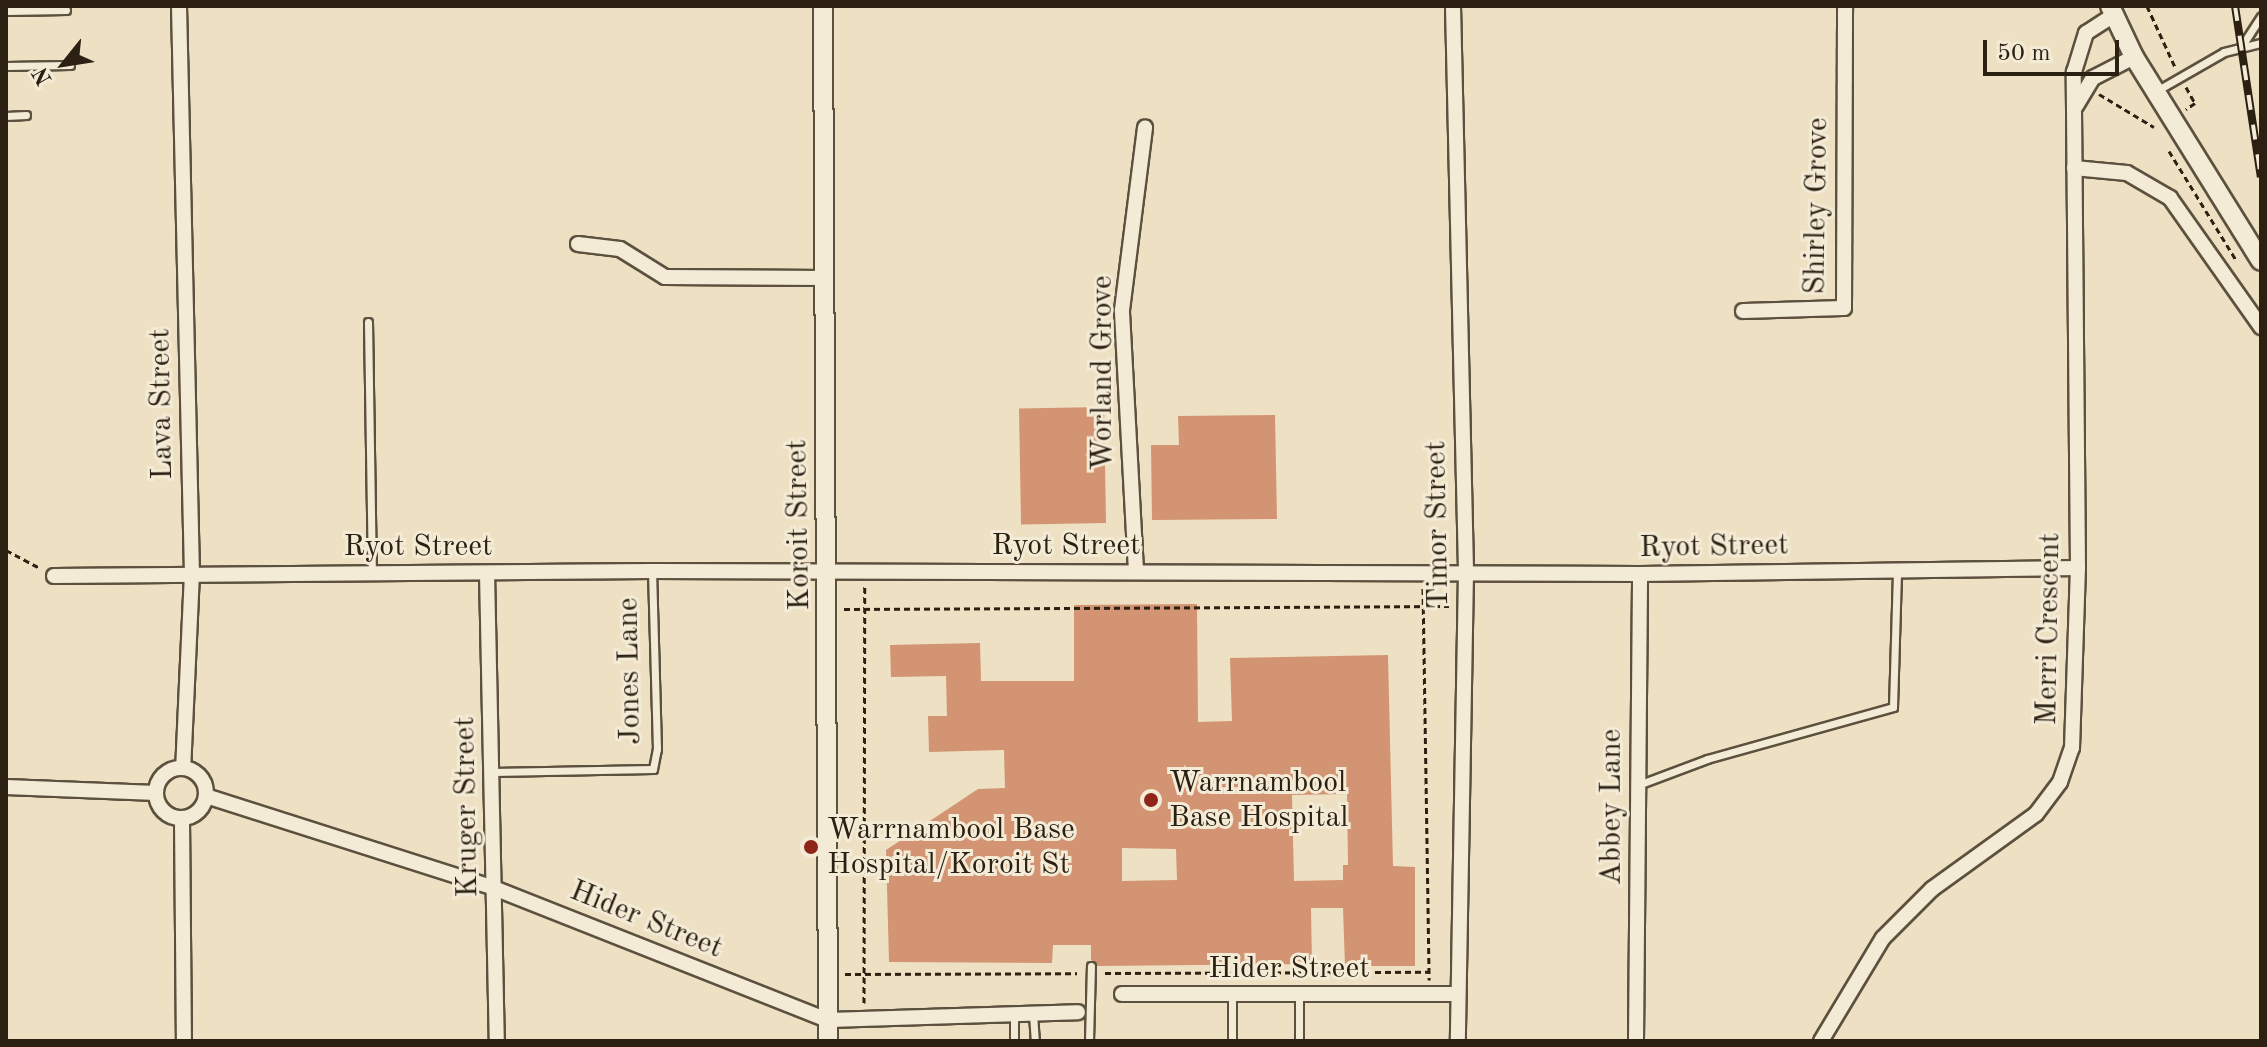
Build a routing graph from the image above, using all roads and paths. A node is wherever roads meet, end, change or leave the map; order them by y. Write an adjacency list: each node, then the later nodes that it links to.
1 (179, 6): 10 (street, Lava Street)
2 (188, 6): 10 (street, Lava Street)
3 (1845, 6): 29 (street, Shirley Grove)
4 (823, 7): 28 (street, Koroit Street)
5 (1453, 7): 38 (street, Timor Street)
6 (66, 10): 7 (lane)
7 (6, 11)
8 (2112, 11): 13 (street); 20 (street, Merri Crescent)
9 (2261, 16): 12 (lane)
10 (182, 37): 39 (street, Lava Street)
11 (2261, 43): 12 (lane)
12 (2239, 47): 17 (lane)
13 (2134, 57): 16 (street); 17 (street)
14 (70, 65): 15 (lane)
15 (6, 66)
16 (2085, 86): 20 (street, Merri Crescent); 22 (path)
17 (2156, 91): 27 (street)
18 (26, 115): 19 (lane)
19 (6, 116)
20 (2074, 117): 24 (street, Merri Crescent)
21 (1145, 127): 35 (street, Worland Grove)
22 (2156, 128)
23 (2164, 141): 26 (path)
24 (2074, 168): 31 (street); 33 (street, Merri Crescent)
25 (578, 244): 28 (street)
26 (2237, 261)
27 (2261, 261)
28 (824, 278): 43 (street, Koroit Street)
29 (1743, 311)
30 (368, 322): 40 (lane)
31 (2261, 327)
32 (6, 550): 45 (path)
33 (2078, 568): 36 (street, Ryot Street); 82 (street, Merri Crescent)
34 (652, 571): 41 (street, Ryot Street); 43 (street, Ryot Street); 51 (lane, Jones Lane)
35 (1136, 571): 37 (street, Ryot Street); 42 (street, Ryot Street)
36 (1897, 571): 44 (street, Ryot Street); 52 (lane)
37 (1423, 572): 38 (street, Ryot Street); 46 (path)
38 (1466, 572): 44 (street, Ryot Street); 47 (street, Timor Street)
39 (192, 573): 40 (street, Ryot Street); 45 (street, Ryot Street); 50 (street, Lava Street)
40 (372, 573): 41 (street, Ryot Street)
41 (487, 573): 51 (street, Kruger Street)
42 (865, 573): 43 (street, Ryot Street); 49 (path)
43 (829, 574): 48 (street, Koroit Street)
44 (1640, 574): 52 (street, Abbey Lane)
45 (54, 576)
46 (1424, 606): 47 (path); 49 (path); 59 (path)
47 (1466, 606): 64 (street, Timor Street)
48 (829, 609): 49 (path); 60 (street, Koroit Street)
49 (865, 609): 61 (path)
50 (183, 768): 54 (street); 55 (street)
51 (493, 772): 57 (street, Kruger Street)
52 (1638, 785): 81 (street, Abbey Lane)
53 (6, 787): 54 (street)
54 (156, 793): 56 (street)
55 (206, 796): 56 (street); 57 (street, Hider Street)
56 (182, 819): 72 (street)
57 (494, 888): 71 (street, Hider Street); 73 (street, Kruger Street)
58 (1091, 970): 59 (path); 61 (path); 77 (lane)
59 (1429, 972): 63 (path)
60 (828, 974): 61 (path); 71 (street, Koroit Street)
61 (864, 974): 70 (path)
62 (1122, 994): 66 (street, Hider Street)
63 (1429, 994): 64 (street, Hider Street); 65 (street, Hider Street)
64 (1457, 994): 80 (street, Timor Street)
65 (1299, 995): 66 (street, Hider Street); 79 (lane)
66 (1232, 996): 78 (lane)
67 (1078, 1012): 69 (street, Hider Street)
68 (1014, 1014): 69 (street, Hider Street); 70 (street, Hider Street); 75 (lane)
69 (1033, 1014): 76 (lane)
70 (864, 1018): 71 (street, Hider Street)
71 (828, 1020): 74 (street, Koroit Street)
72 (184, 1041)
73 (497, 1041)
74 (828, 1041)
75 (1014, 1041)
76 (1035, 1041)
77 (1089, 1041)
78 (1232, 1041)
79 (1299, 1041)
80 (1458, 1041)
81 (1636, 1041)
82 (1821, 1041)

